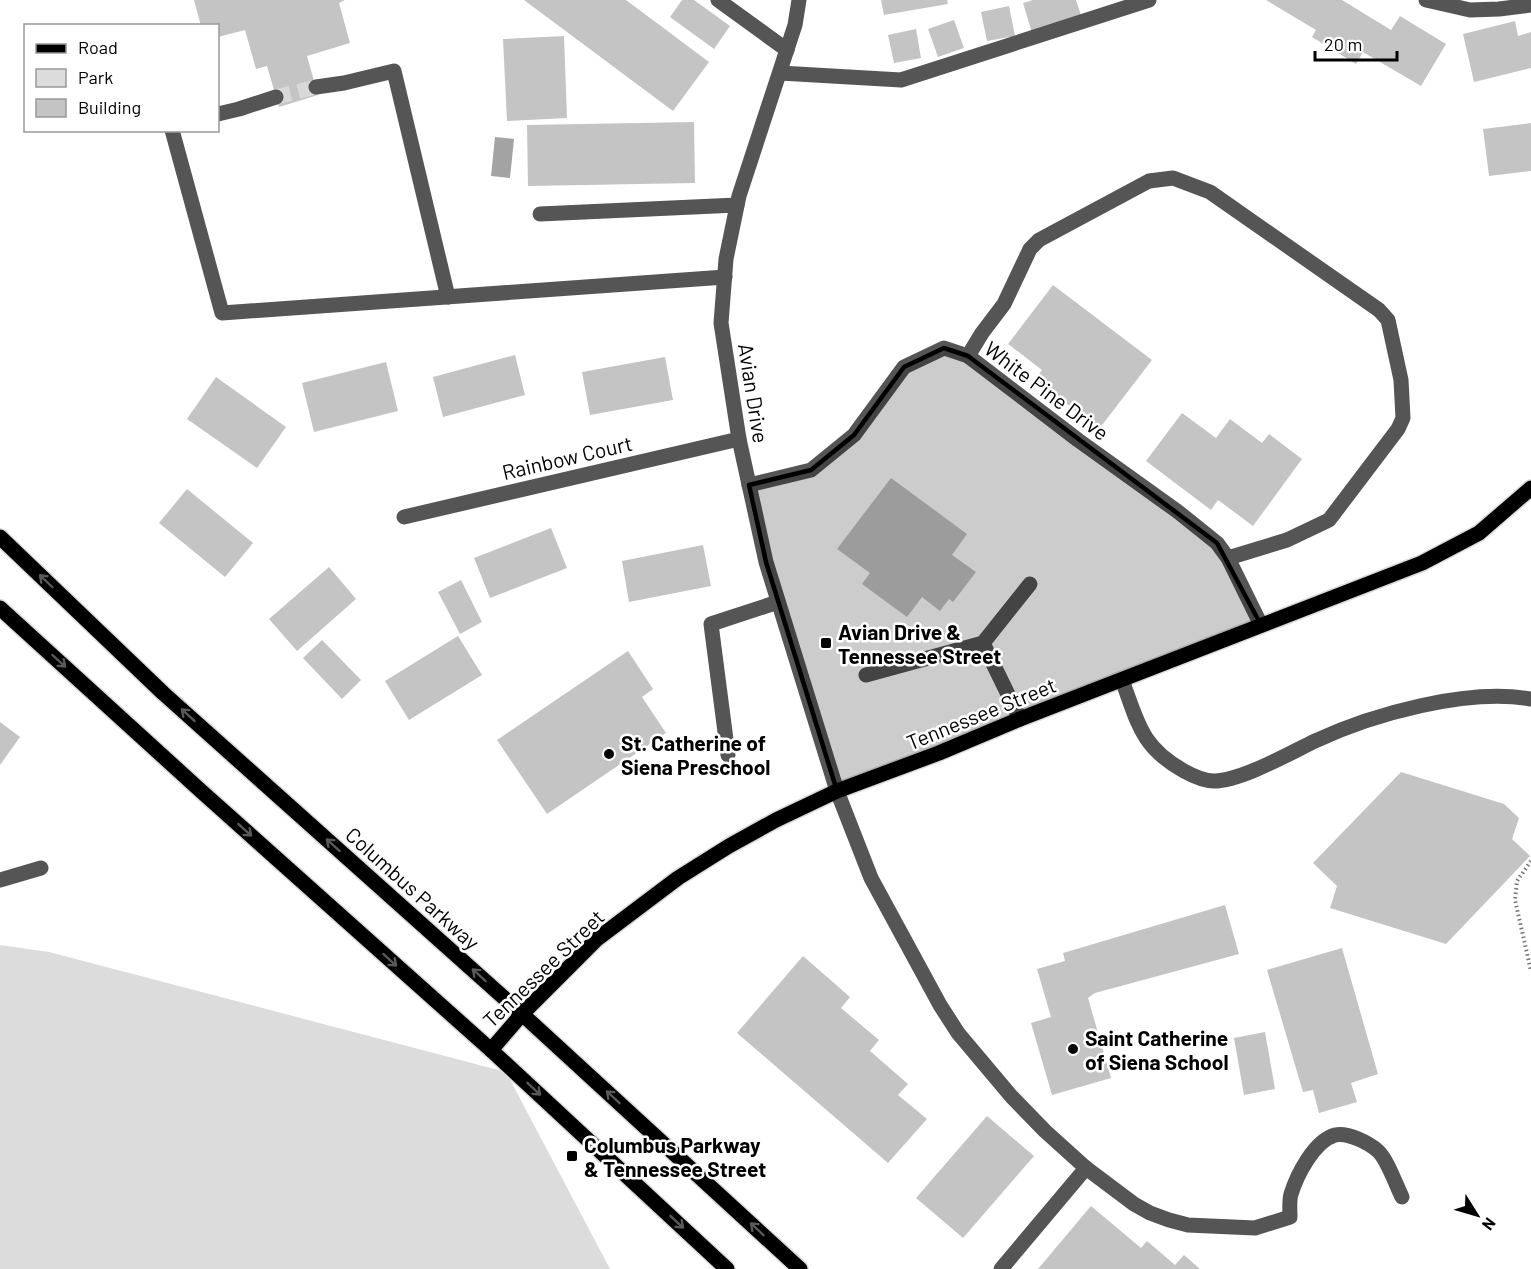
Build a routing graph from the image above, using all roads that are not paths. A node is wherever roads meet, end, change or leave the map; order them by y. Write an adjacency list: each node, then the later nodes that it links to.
1 (718, 0): 6 (street)
2 (799, 0): 6 (street, Avian Drive)
3 (1149, 0): 7 (street)
4 (1425, 0): 5 (street)
5 (1531, 4)
6 (787, 50): 7 (street, Avian Drive)
7 (780, 73): 12 (street, Avian Drive)
8 (316, 87): 15 (street)
9 (276, 96): 10 (street)
10 (219, 114)
11 (173, 132): 15 (street)
12 (737, 205): 13 (street); 14 (street, Avian Drive)
13 (540, 213)
14 (725, 277): 15 (street); 17 (street, Avian Drive)
15 (448, 297)
16 (968, 356): 18 (street, White Pine Drive); 22 (street, White Pine Drive); 22 (street)
17 (739, 439): 18 (street, Avian Drive); 20 (street, Rainbow Court)
18 (749, 485): 24 (street, Avian Drive)
19 (1531, 488): 26 (main road, Tennessee Street)
20 (404, 517)
21 (0, 537): 36 (main road, Columbus Parkway, one-way to 21)
22 (1228, 558): 26 (street, White Pine Drive)
23 (1030, 584): 27 (street)
24 (778, 602): 32 (street); 33 (street, Avian Drive)
25 (0, 608): 37 (main road, one-way to 37)
26 (1261, 625): 29 (main road, Tennessee Street)
27 (983, 643): 28 (street); 31 (street)
28 (866, 675)
29 (1122, 680): 30 (street); 31 (main road, Tennessee Street)
30 (1531, 699)
31 (1020, 719): 33 (main road, Tennessee Street)
32 (728, 755)
33 (837, 791): 36 (main road, Tennessee Street); 38 (street, Avian Drive)
34 (41, 868): 35 (street)
35 (0, 880)
36 (522, 1014): 37 (main road, Tennessee Street); 41 (main road, Columbus Parkway, one-way to 36)
37 (491, 1050): 40 (main road, one-way to 40)
38 (1086, 1168): 39 (street, Avian Drive); 42 (street)
39 (1402, 1197)
40 (728, 1269)
41 (800, 1269)
42 (1001, 1269)

